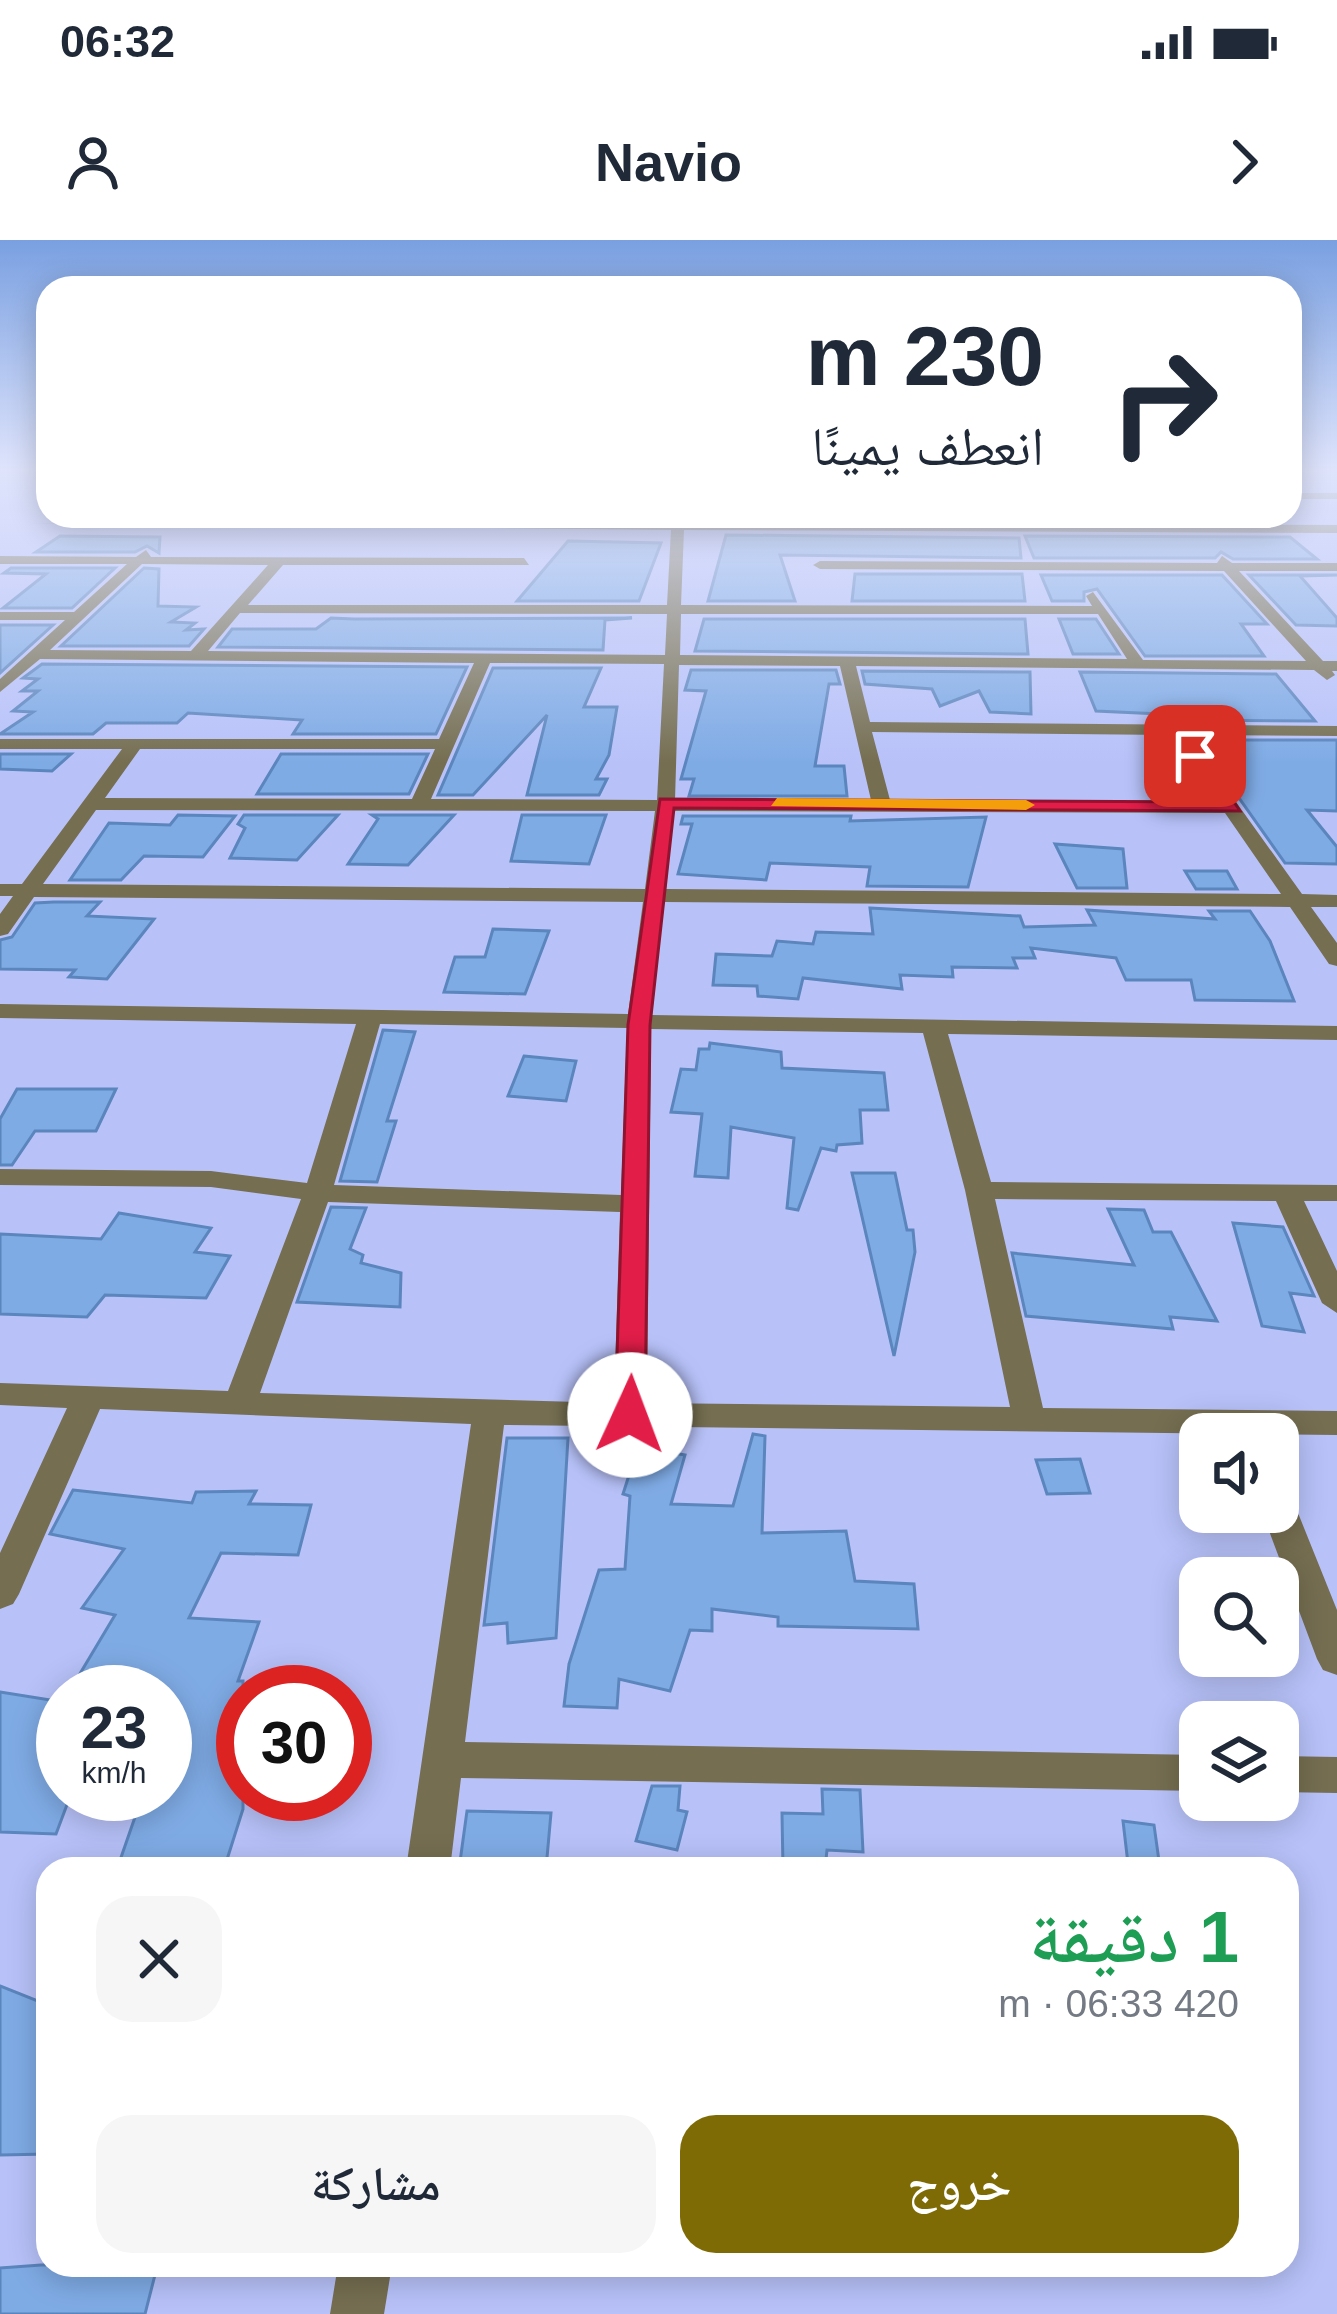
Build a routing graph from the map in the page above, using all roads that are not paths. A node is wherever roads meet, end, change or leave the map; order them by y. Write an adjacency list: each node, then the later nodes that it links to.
1 (130, 569): 14 (street)
2 (273, 569): 9 (street)
3 (521, 569): 8 (street)
4 (676, 569): 10 (street)
5 (821, 569): 11 (street)
6 (1076, 569): 12 (street)
7 (1230, 569): 21 (street)
8 (517, 578)
9 (239, 609): 10 (street); 16 (street)
10 (676, 609): 11 (street); 18 (street)
11 (831, 610): 12 (street)
12 (1102, 610): 20 (street)
13 (0, 616): 14 (street)
14 (80, 616): 15 (street)
15 (36, 654): 16 (street); 23 (street)
16 (195, 656): 17 (street)
17 (484, 658): 18 (street); 28 (street)
18 (669, 660): 19 (street); 31 (street)
19 (847, 662): 20 (street); 24 (street)
20 (1138, 664): 21 (street)
21 (1328, 666): 22 (street)
22 (1337, 686)
23 (0, 687)
24 (863, 727): 25 (street); 32 (street)
25 (1176, 730): 26 (street); 34 (street)
26 (1337, 731)
27 (0, 744): 29 (street)
28 (446, 744): 29 (street); 30 (street)
29 (134, 745): 33 (street)
30 (421, 802): 31 (street); 33 (street)
31 (666, 802): 32 (street); 37 (street)
32 (881, 803): 34 (street)
33 (94, 804): 36 (street)
34 (1234, 807): 38 (street)
35 (0, 890): 36 (street)
36 (30, 890): 37 (street); 40 (street)
37 (656, 896): 38 (street); 44 (street)
38 (1296, 901): 39 (street); 41 (street)
39 (1337, 901)
40 (0, 928)
41 (1337, 959)
42 (0, 1011): 43 (street)
43 (369, 1018): 44 (street); 49 (street)
44 (639, 1025): 45 (street); 52 (street)
45 (933, 1025): 46 (street); 48 (street)
46 (1337, 1033)
47 (0, 1178): 49 (street)
48 (980, 1190): 50 (street); 59 (street)
49 (318, 1192): 52 (street); 56 (street)
50 (1286, 1192): 51 (street); 53 (street)
51 (1337, 1193)
52 (638, 1204): 58 (street)
53 (1337, 1304)
54 (0, 1394): 55 (street)
55 (88, 1396): 56 (street); 64 (street)
56 (241, 1400): 57 (street)
57 (489, 1413): 58 (street); 66 (street)
58 (630, 1415): 59 (street)
59 (1030, 1420): 61 (street)
60 (1337, 1423): 62 (street)
61 (1179, 1425)
62 (1299, 1425)
63 (1288, 1533): 65 (street)
64 (0, 1594)
65 (1337, 1659)
66 (446, 1760): 67 (street); 70 (street)
67 (1179, 1773)
68 (1299, 1774): 69 (street)
69 (1337, 1775)
70 (430, 1857)
71 (362, 2277): 72 (street)
72 (357, 2314)

